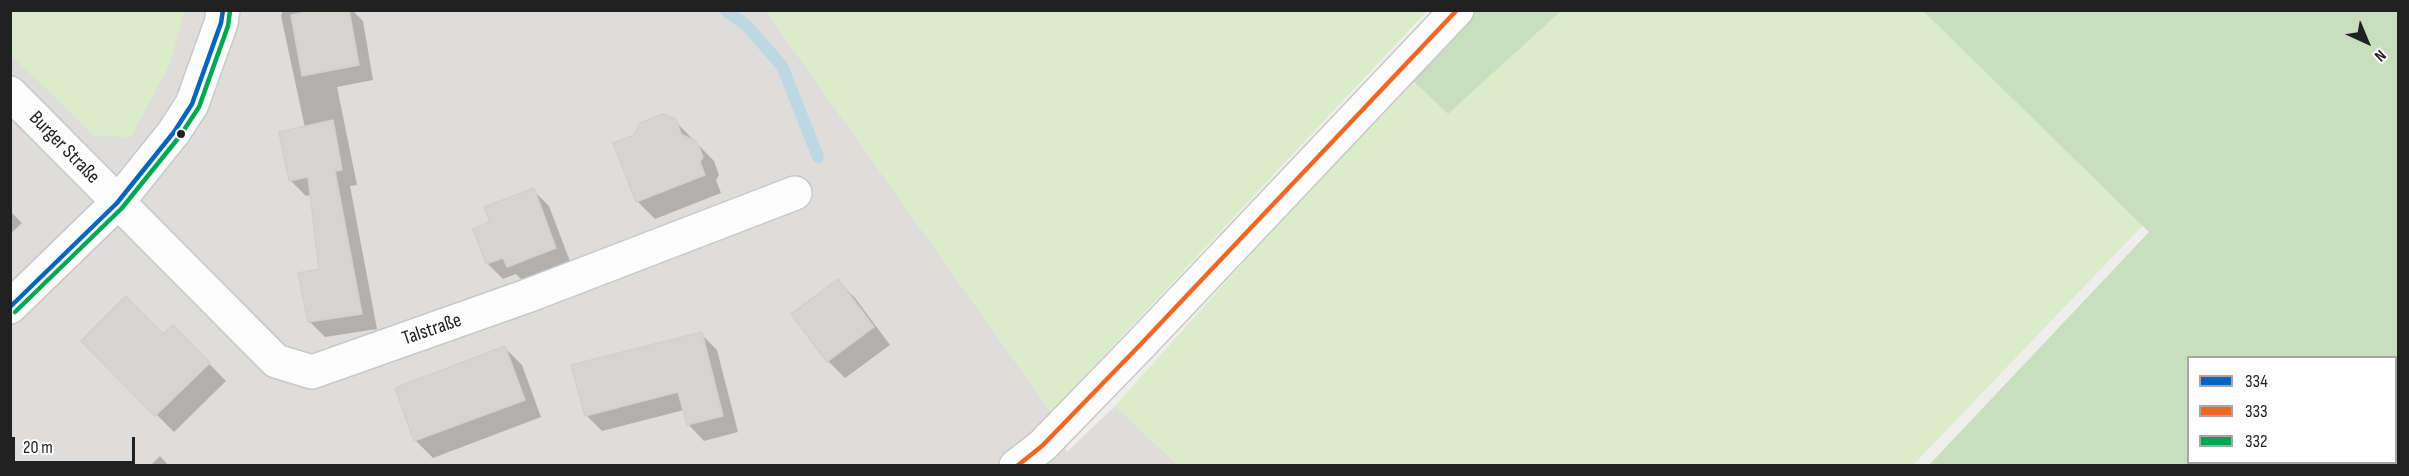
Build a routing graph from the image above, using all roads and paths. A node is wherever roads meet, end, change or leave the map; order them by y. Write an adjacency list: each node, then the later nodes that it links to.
1 (223, 10): 5 (street)
2 (1457, 10): 7 (street)
3 (10, 93): 5 (street, Burger Straße)
4 (795, 193): 5 (street, Talstraße)
5 (117, 203): 6 (street)
6 (10, 307)
7 (1016, 465)

